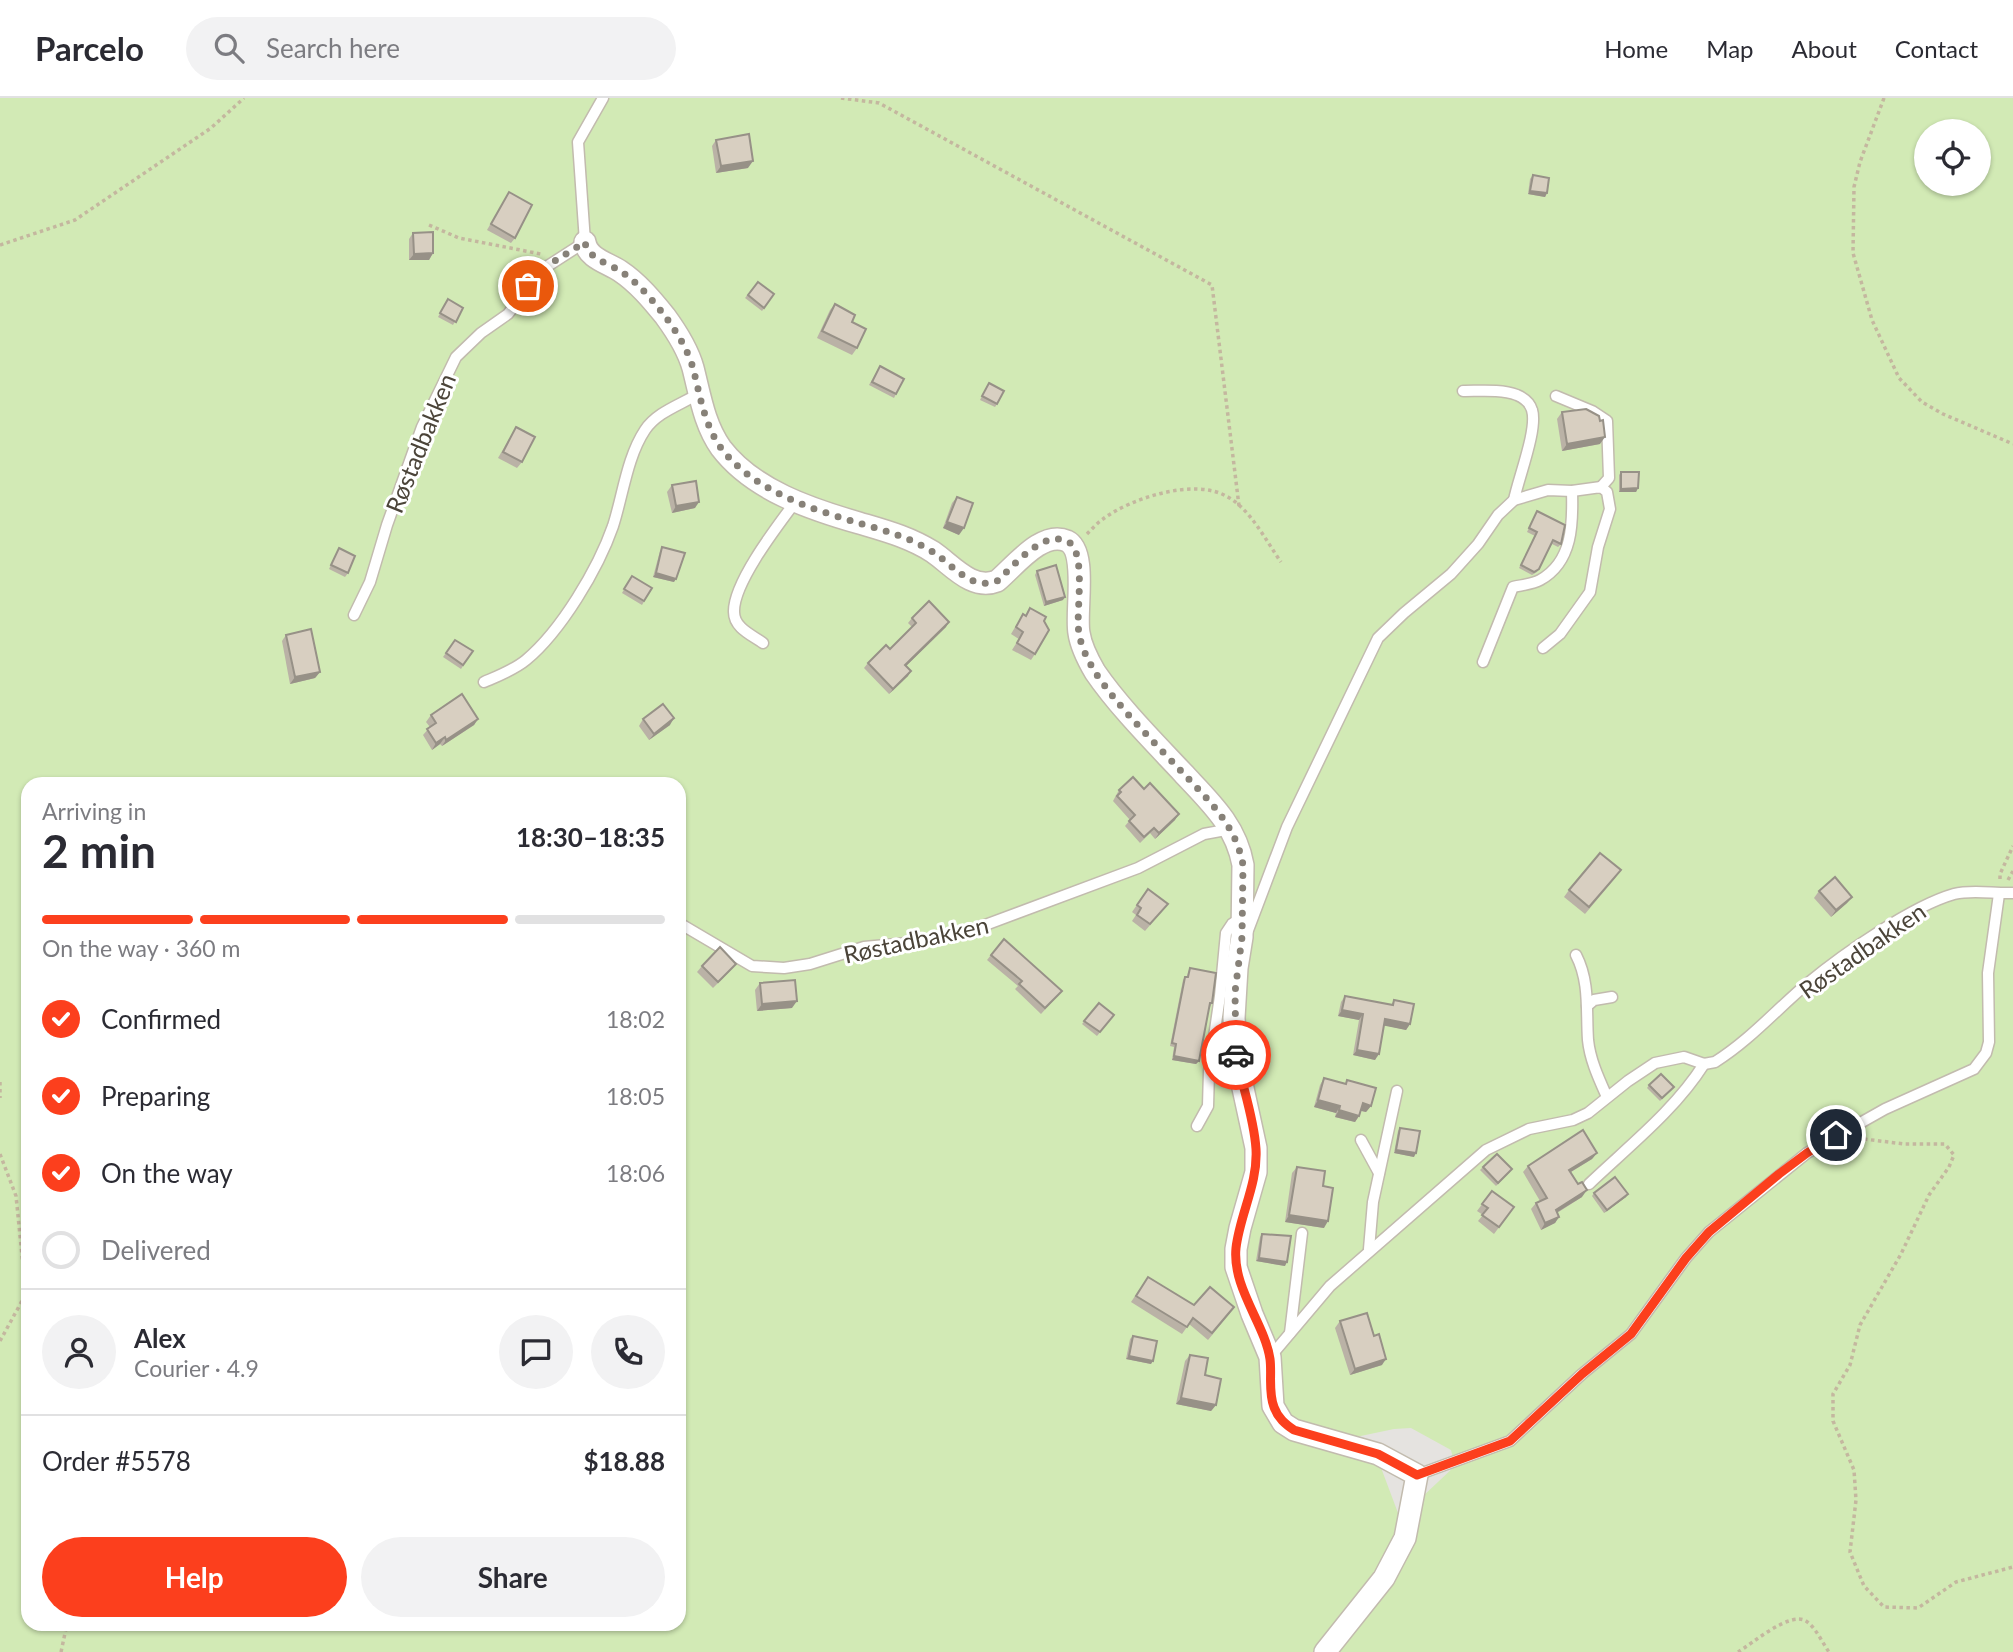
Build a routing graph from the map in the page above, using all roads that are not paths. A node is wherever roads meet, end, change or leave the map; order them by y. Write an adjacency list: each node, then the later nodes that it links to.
1 (603, 98): 2 (lane)
2 (585, 242): 4 (street); 10 (lane, Røstadbakken)
3 (1463, 391): 8 (lane)
4 (698, 394): 9 (street); 14 (lane)
5 (1556, 396): 6 (lane)
6 (1601, 487): 7 (lane); 12 (lane)
7 (1572, 491): 8 (lane); 13 (lane)
8 (1514, 500): 19 (lane)
9 (796, 501): 11 (lane); 15 (street)
10 (354, 615)
11 (763, 643)
12 (1543, 648)
13 (1483, 662)
14 (484, 682)
15 (1231, 829): 18 (lane, Røstadbakken); 19 (street)
16 (2013, 893): 17 (lane, Røstadbakken)
17 (1999, 894): 23 (lane, Røstadbakken); 34 (lane)
18 (686, 927)
19 (1241, 928): 26 (lane); 33 (street)
20 (1576, 955): 22 (lane)
21 (1612, 997): 22 (lane)
22 (1587, 1006): 25 (lane)
23 (1704, 1064): 25 (lane); 29 (lane, Røstadbakken)
24 (1396, 1091): 28 (lane)
25 (1607, 1097): 31 (lane)
26 (1197, 1126)
27 (1361, 1140): 28 (lane)
28 (1379, 1173): 31 (lane)
29 (1589, 1184)
30 (1301, 1233): 32 (lane)
31 (1369, 1249): 32 (lane)
32 (1290, 1336): 33 (lane)
33 (1270, 1357): 34 (street)
34 (1417, 1475): 35 (street)
35 (1325, 1652)

